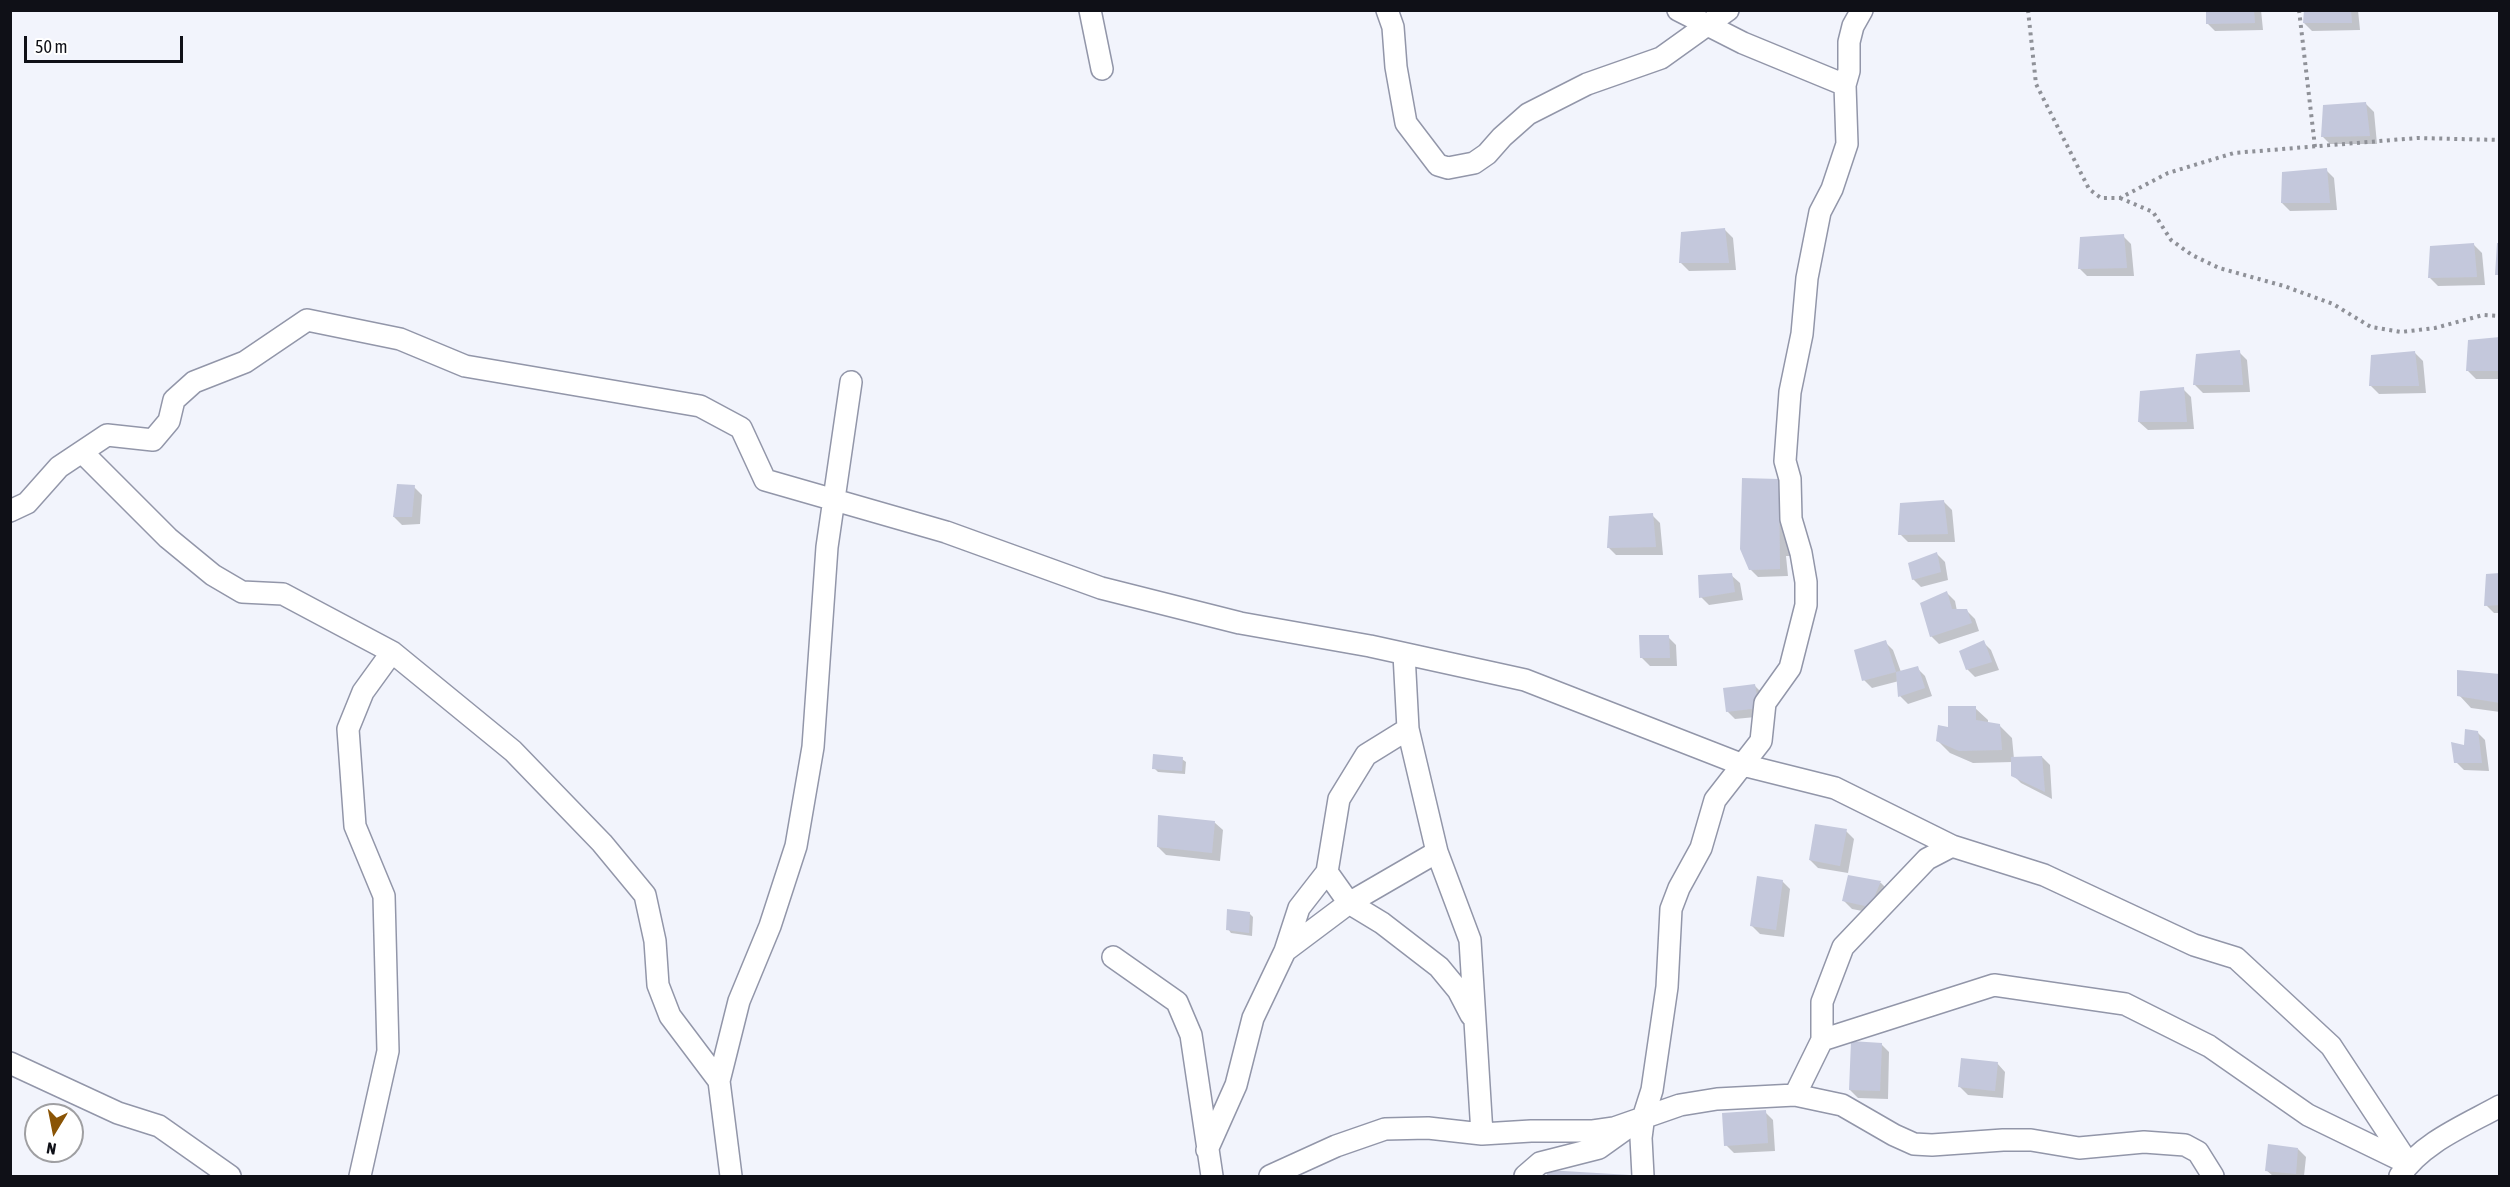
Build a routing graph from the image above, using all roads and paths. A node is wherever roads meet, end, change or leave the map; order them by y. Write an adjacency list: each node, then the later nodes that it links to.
1 (1090, 10): 9 (street)
2 (1387, 10): 8 (street)
3 (1678, 10): 8 (street)
4 (1728, 10): 8 (street)
5 (1862, 10): 10 (street)
6 (2028, 10): 13 (path)
7 (2299, 10): 12 (path)
8 (1707, 27): 10 (street)
9 (1102, 69)
10 (1845, 85): 22 (street)
11 (2499, 140): 12 (path)
12 (2315, 147): 13 (path)
13 (2120, 198): 14 (path)
14 (2499, 316)
15 (851, 382): 17 (street)
16 (82, 452): 17 (street); 18 (street); 19 (street)
17 (835, 500): 20 (street); 32 (street)
18 (10, 511)
19 (392, 652): 32 (street); 40 (street)
20 (1404, 654): 21 (street); 22 (street)
21 (1408, 729): 24 (street); 25 (street)
22 (1743, 765): 23 (street); 35 (street)
23 (1953, 846): 30 (street); 38 (street)
24 (1437, 852): 26 (street); 29 (street)
25 (1327, 872): 26 (street); 27 (street)
26 (1349, 903): 27 (street); 29 (street)
27 (1285, 951): 37 (street)
28 (1113, 957): 37 (street)
29 (1475, 1023): 36 (street)
30 (1822, 1040): 33 (street); 38 (street)
31 (10, 1063): 39 (street)
32 (719, 1081): 41 (street)
33 (1795, 1095): 35 (street); 46 (street)
34 (2499, 1106): 38 (street)
35 (1644, 1115): 36 (street); 44 (street); 45 (street)
36 (1482, 1134): 43 (street)
37 (1207, 1150): 42 (street)
38 (2404, 1170)
39 (230, 1176)
40 (360, 1176)
41 (731, 1176)
42 (1212, 1176)
43 (1270, 1176)
44 (1526, 1176)
45 (1643, 1176)
46 (2213, 1176)

